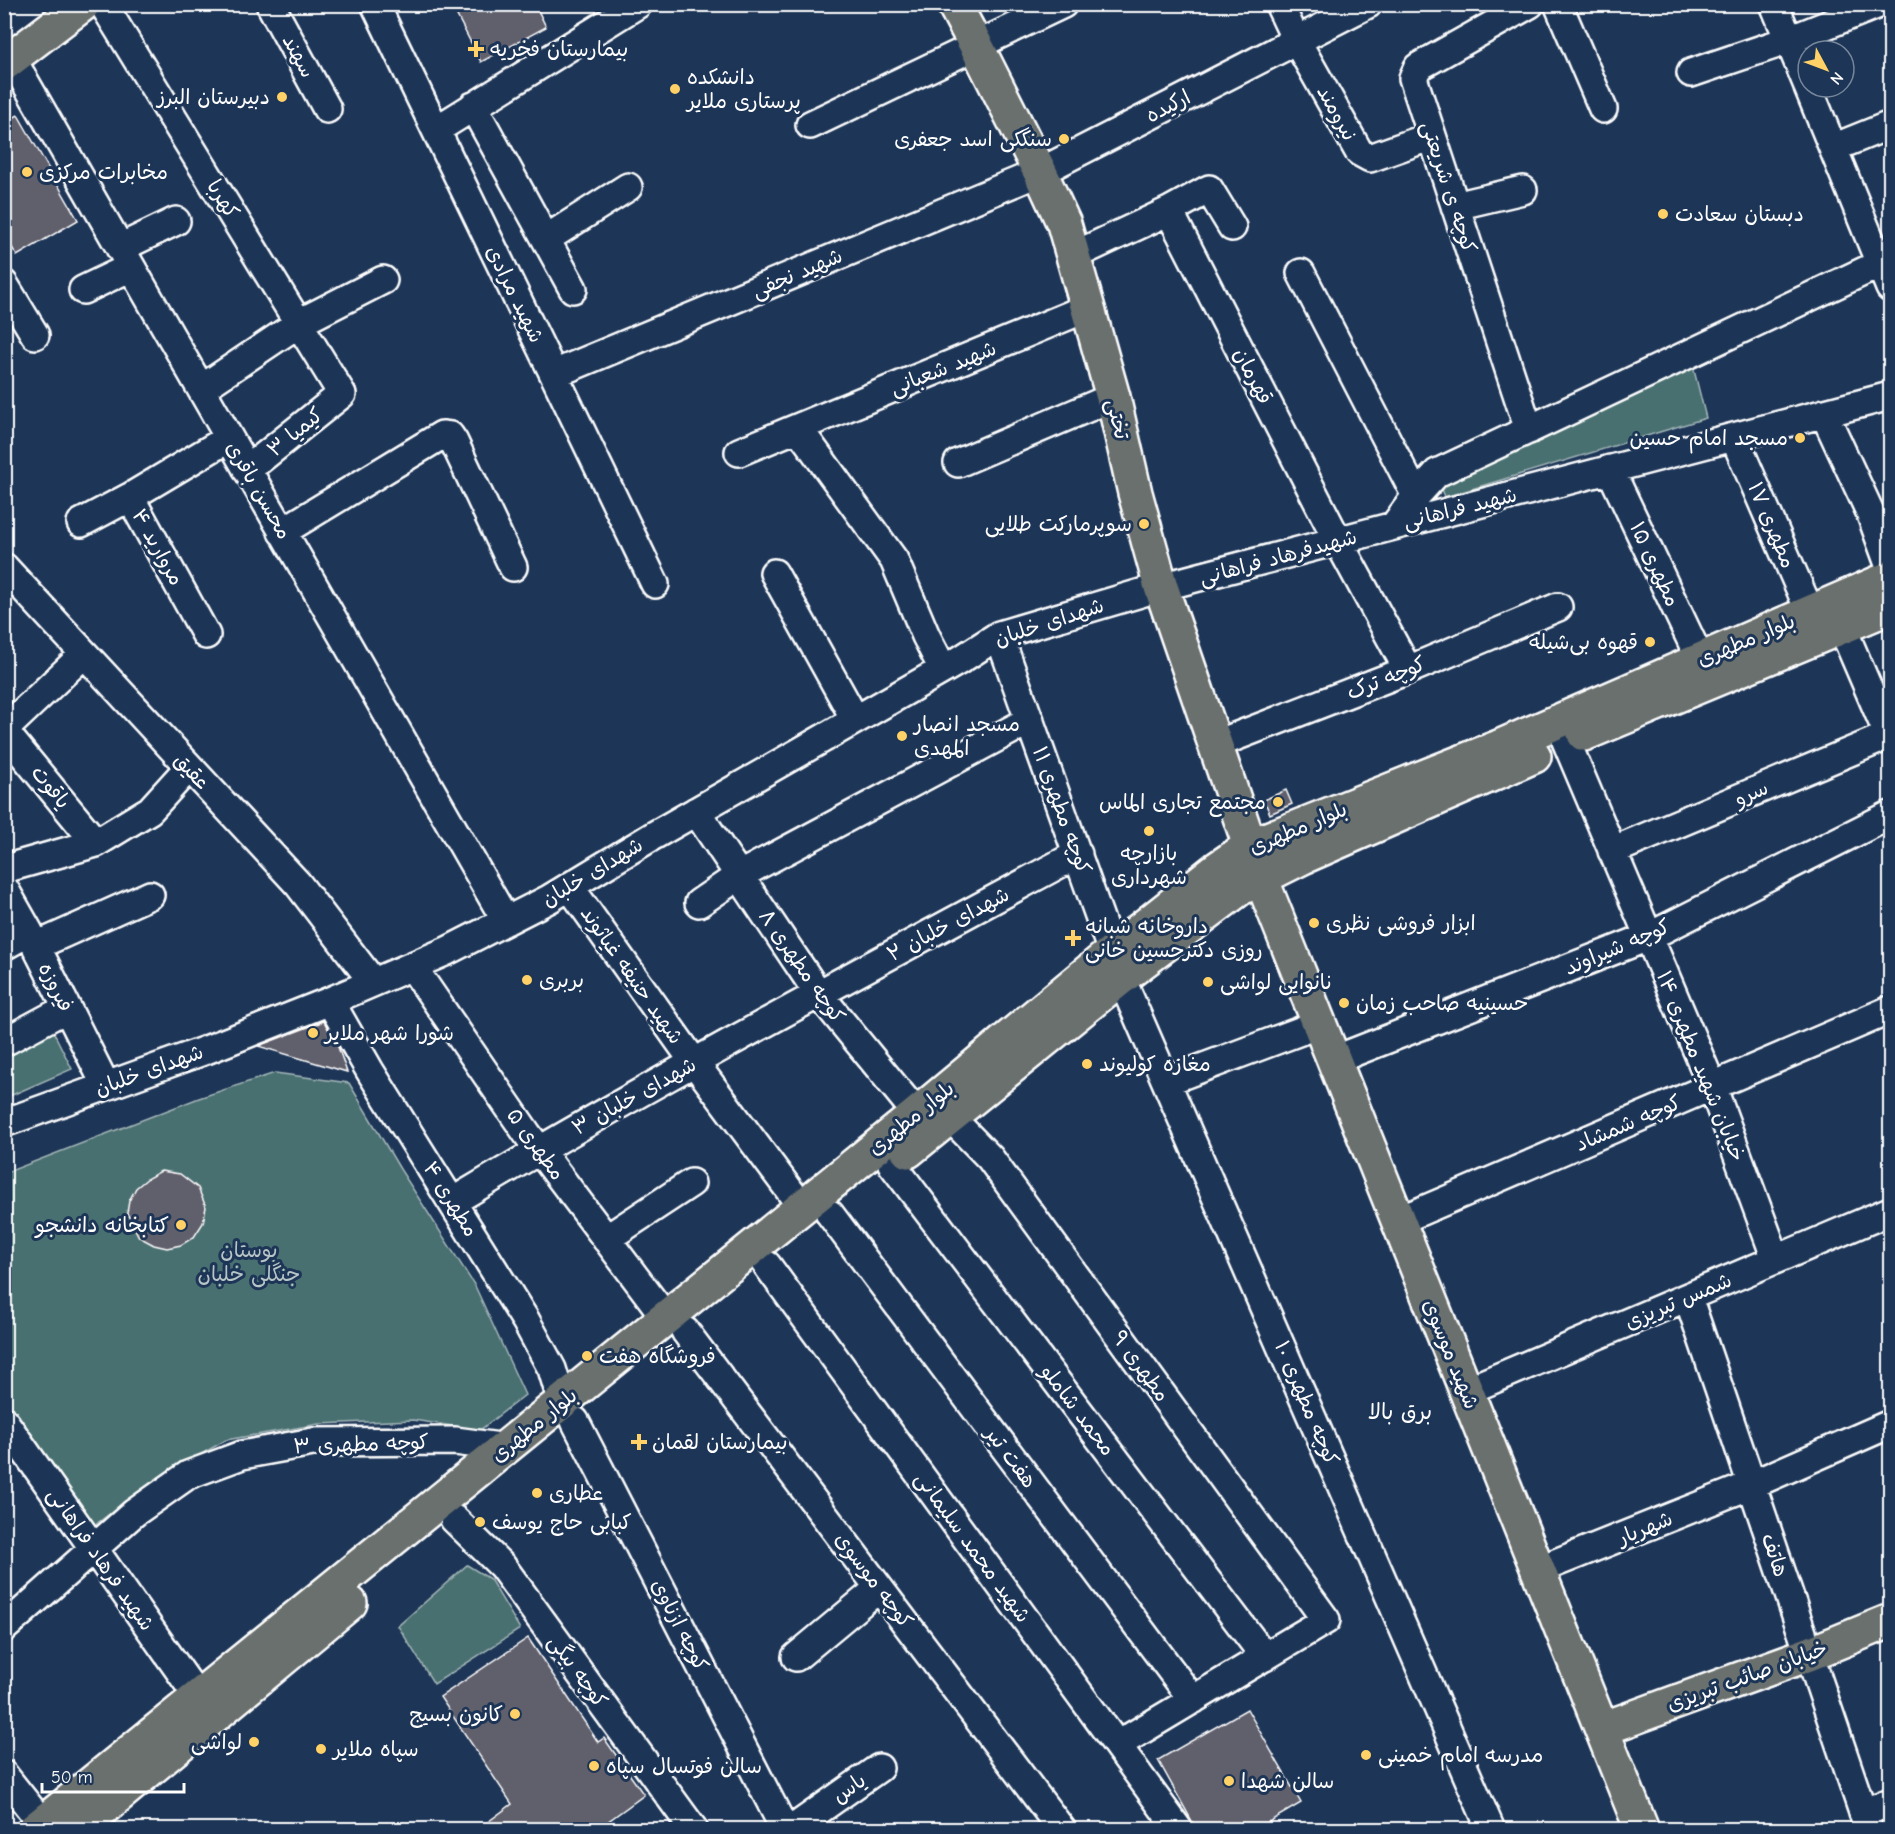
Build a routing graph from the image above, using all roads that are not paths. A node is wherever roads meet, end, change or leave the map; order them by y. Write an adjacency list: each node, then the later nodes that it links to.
1 (83, 4): 18 (main road)
2 (103, 4): 47 (street, کهربا)
3 (270, 4): 22 (street, سهند)
4 (375, 4): 26 (street, شهید مرادی)
5 (638, 4): 21 (street)
6 (954, 4): 16 (main road, تختی)
7 (1063, 4): 16 (street)
8 (1279, 4): 14 (street, نیرومند)
9 (1368, 4): 14 (street, ارکیده)
10 (1530, 4): 27 (street, کوچه ی شریعتی)
11 (1558, 4): 23 (street)
12 (1774, 4): 15 (street)
13 (1879, 4): 15 (street)
14 (1296, 40): 27 (street, نیرومند); 29 (street, ارکیده)
15 (1789, 40): 17 (street); 19 (street)
16 (977, 46): 24 (street); 29 (main road, تختی)
17 (1796, 57)
18 (7, 60): 38 (street, محسن باقری)
19 (1691, 73)
20 (1813, 99): 28 (street)
21 (473, 106): 26 (street); 36 (street)
22 (327, 109)
23 (1603, 109)
24 (810, 125)
25 (1890, 125): 28 (street)
26 (436, 130): 49 (street, شهید مرادی)
27 (1432, 136): 32 (street, کوچه ی شریعتی)
28 (1833, 147): 39 (street)
29 (1040, 172): 37 (main road, تختی); 49 (street, شهید نجفی)
30 (628, 187): 36 (street)
31 (1523, 190): 32 (street)
32 (1455, 206): 56 (street, کوچه ی شریعتی)
33 (1169, 211): 35 (street); 37 (street); 68 (street, قهرمان)
34 (176, 220): 38 (street)
35 (1232, 228)
36 (546, 239): 44 (street)
37 (1073, 256): 46 (main road, تختی)
38 (125, 257): 45 (street); 50 (street, محسن باقری)
39 (1885, 261): 43 (street); 56 (street, شهید فراهانی)
40 (1301, 273): 63 (street)
41 (383, 280): 47 (street)
42 (4, 284): 48 (street)
43 (1890, 288)
44 (573, 289)
45 (83, 290)
46 (1087, 308): 53 (main road, تختی); 55 (street, شهید شعبانی)
47 (299, 323): 50 (street); 51 (street, کهربا)
48 (35, 335)
49 (554, 374): 74 (street, شهید مرادی)
50 (201, 389): 58 (street, محسن باقری)
51 (342, 394): 61 (street, کیمیا ۳)
52 (1890, 396): 54 (street, شهید فراهانی)
53 (1113, 397): 60 (street); 75 (main road, تختی)
54 (1824, 413): 57 (street, شهید فراهانی); 71 (street)
55 (798, 428): 59 (street, شهید شعبانی); 84 (street)
56 (1529, 430): 63 (street, شهید فراهانی)
57 (1734, 437): 62 (street, شهید فراهانی); 78 (street, مطهری ۱۷)
58 (229, 438): 61 (street, محسن باقری); 64 (street, مروارید ۴)
59 (739, 452)
60 (958, 464)
61 (247, 470): 67 (street, محسن باقری)
62 (1610, 470): 66 (street, شهید فراهانی); 83 (street, مطهری ۱۵)
63 (1416, 496): 66 (street, شهید فراهانی)
64 (130, 497): 65 (street); 81 (street, مروارید ۴)
65 (81, 523)
66 (1394, 526): 68 (street, شهیدفرهاد فراهانی)
67 (282, 532): 70 (street); 106 (street, محسن باقری)
68 (1338, 541): 75 (street, شهیدفرهاد فراهانی); 85 (street, قهرمان)
69 (4, 567): 82 (street, عقیق)
70 (513, 567)
71 (1890, 567)
72 (774, 573): 86 (street)
73 (1890, 578): 78 (main road, بلوار مطهری)
74 (655, 584)
75 (1161, 587): 80 (street, شهدای خلبان); 91 (main road, تختی)
76 (1558, 607): 85 (street, کوچه ترک)
77 (1890, 607): 79 (main road, بلوار مطهری)
78 (1810, 612): 83 (main road, بلوار مطهری)
79 (1842, 627): 89 (street); 90 (main road, بلوار مطهری)
80 (999, 634): 84 (street, شهدای خلبان); 87 (street, کوچه مطهری ۱۱)
81 (206, 635)
82 (84, 654): 88 (street); 92 (street, عقیق)
83 (1700, 659): 96 (main road, بلوار مطهری)
84 (943, 669): 86 (street, شهدای خلبان)
85 (1408, 670): 91 (street, کوچه ترک)
86 (855, 719): 93 (street, شهدای خلبان)
87 (1030, 720): 98 (street, کوچه مطهری ۱۱); 100 (street)
88 (4, 730): 95 (street, یاقوت)
89 (1890, 736): 97 (street, سرو)
90 (1566, 741): 97 (street, خیابان شهید مطهری ۱۴); 101 (main road, بلوار مطهری)
91 (1214, 745): 96 (main road, تختی)
92 (189, 767): 95 (street); 112 (street, عقیق)
93 (696, 811): 100 (street, کوچه مطهری ۸); 102 (street, شهدای خلبان)
94 (1890, 815): 107 (street, کوچه شیراوند)
95 (96, 843): 99 (street)
96 (1250, 846): 101 (main road, تختی); 110 (main road, بلوار مطهری)
97 (1612, 851): 107 (street, خیابان شهید مطهری ۱۴)
98 (1078, 854): 110 (street, کوچه مطهری ۱۱); 113 (street, شهدای خلبان ۲)
99 (4, 869)
100 (740, 875): 105 (street); 113 (street, کوچه مطهری ۸)
101 (1261, 878): 110 (main road, بلوار مطهری); 117 (main road, شهید موسوی)
102 (570, 887): 106 (street, شهدای خلبان); 120 (street, شهید حنیفه غیاثوند)
103 (4, 888): 108 (street, فیروزه)
104 (150, 895): 108 (street)
105 (699, 903)
106 (506, 921): 111 (street, شهدای خلبان)
107 (1648, 937): 119 (street, کوچه شیراوند); 123 (street, خیابان شهید مطهری ۱۴)
108 (32, 939): 109 (street); 115 (street, فیروزه)
109 (4, 946)
110 (1116, 965): 121 (street, کوچه مطهری ۱۰); 124 (main road, بلوار مطهری); 125 (main road, بلوار مطهری)
111 (412, 966): 112 (street, شهدای خلبان); 127 (street, مطهری ۵)
112 (373, 982): 114 (street, شهدای خلبان)
113 (818, 993): 120 (street, شهدای خلبان ۳); 124 (street, کوچه مطهری ۸)
114 (330, 1001): 122 (street, شهدای خلبان); 130 (street, مطهری ۴)
115 (67, 1008): 118 (street); 122 (street, فیروزه)
116 (1890, 1010): 123 (street, کوچه شمشاد)
117 (1319, 1024): 119 (main road, شهید موسوی); 121 (street)
118 (4, 1042)
119 (1334, 1060): 133 (main road, شهید موسوی)
120 (694, 1062): 127 (street, شهدای خلبان ۳); 132 (street, شهید حنیفه غیاثوند)
121 (1167, 1081): 169 (street, کوچه مطهری ۱۰)
122 (106, 1086): 126 (street, شهدای خلبان)
123 (1712, 1086): 133 (street, کوچه شمشاد); 135 (street, خیابان شهید مطهری ۱۴)
124 (917, 1114): 132 (main road, بلوار مطهری)
125 (950, 1117): 128 (main road, بلوار مطهری); 153 (street, مطهری ۹)
126 (4, 1122)
127 (538, 1150): 130 (street, شهدای خلبان ۳); 134 (street, مطهری ۵)
128 (892, 1164): 132 (main road, بلوار مطهری); 153 (street, محمد شاملو)
129 (691, 1183): 134 (street)
130 (452, 1202): 140 (street, مطهری ۴)
131 (1890, 1210): 135 (street, شمس تبریزی)
132 (816, 1211): 136 (main road, بلوار مطهری); 138 (main road, بلوار مطهری); 155 (street, هفت تیر)
133 (1398, 1221): 139 (main road, شهید موسوی)
134 (606, 1239): 138 (street, مطهری ۵)
135 (1776, 1259): 137 (street, شمس تبریزی)
136 (767, 1265): 138 (main road, بلوار مطهری); 157 (street, شهید محمد سلیمانی)
137 (1688, 1297): 139 (street, شمس تبریزی); 144 (street, هاتف)
138 (676, 1324): 140 (main road, بلوار مطهری); 148 (street, کوچه موسوی)
139 (1466, 1391): 147 (main road, شهید موسوی)
140 (568, 1411): 143 (main road, بلوار مطهری); 145 (main road, بلوار مطهری); 165 (street, کوچه ازناوی)
141 (1890, 1424): 144 (street, شهریار)
142 (9, 1439): 146 (street, شهید فرهاد فراهانی)
143 (512, 1442): 146 (street, کوچه مطهری ۳); 154 (main road, بلوار مطهری)
144 (1752, 1485): 147 (street, شهریار); 151 (street, هاتف)
145 (454, 1519): 163 (main road, بلوار مطهری); 164 (street, کوچه بیگی)
146 (93, 1548): 150 (street, کوچه مطهری ۳); 154 (street, شهید فرهاد فراهانی)
147 (1538, 1570): 156 (main road, شهید موسوی)
148 (879, 1588): 152 (street); 167 (street, کوچه موسوی)
149 (1890, 1621): 151 (main road, خیابان صائب تبریزی)
150 (4, 1628)
151 (1809, 1654): 156 (main road, خیابان صائب تبریزی); 161 (street, هاتف)
152 (795, 1657)
153 (1264, 1657): 155 (street)
154 (198, 1697): 162 (main road, بلوار مطهری)
155 (1193, 1700): 157 (street)
156 (1602, 1729): 170 (main road, شهید موسوی)
157 (1117, 1745): 168 (street, شهید محمد سلیمانی)
158 (879, 1768): 166 (street, یاس)
159 (4, 1774): 162 (street)
160 (1890, 1802): 161 (street)
161 (1866, 1825)
162 (38, 1826)
163 (77, 1830)
164 (694, 1830)
165 (785, 1830)
166 (791, 1830)
167 (1062, 1830)
168 (1179, 1830)
169 (1491, 1830)
170 (1642, 1830)

